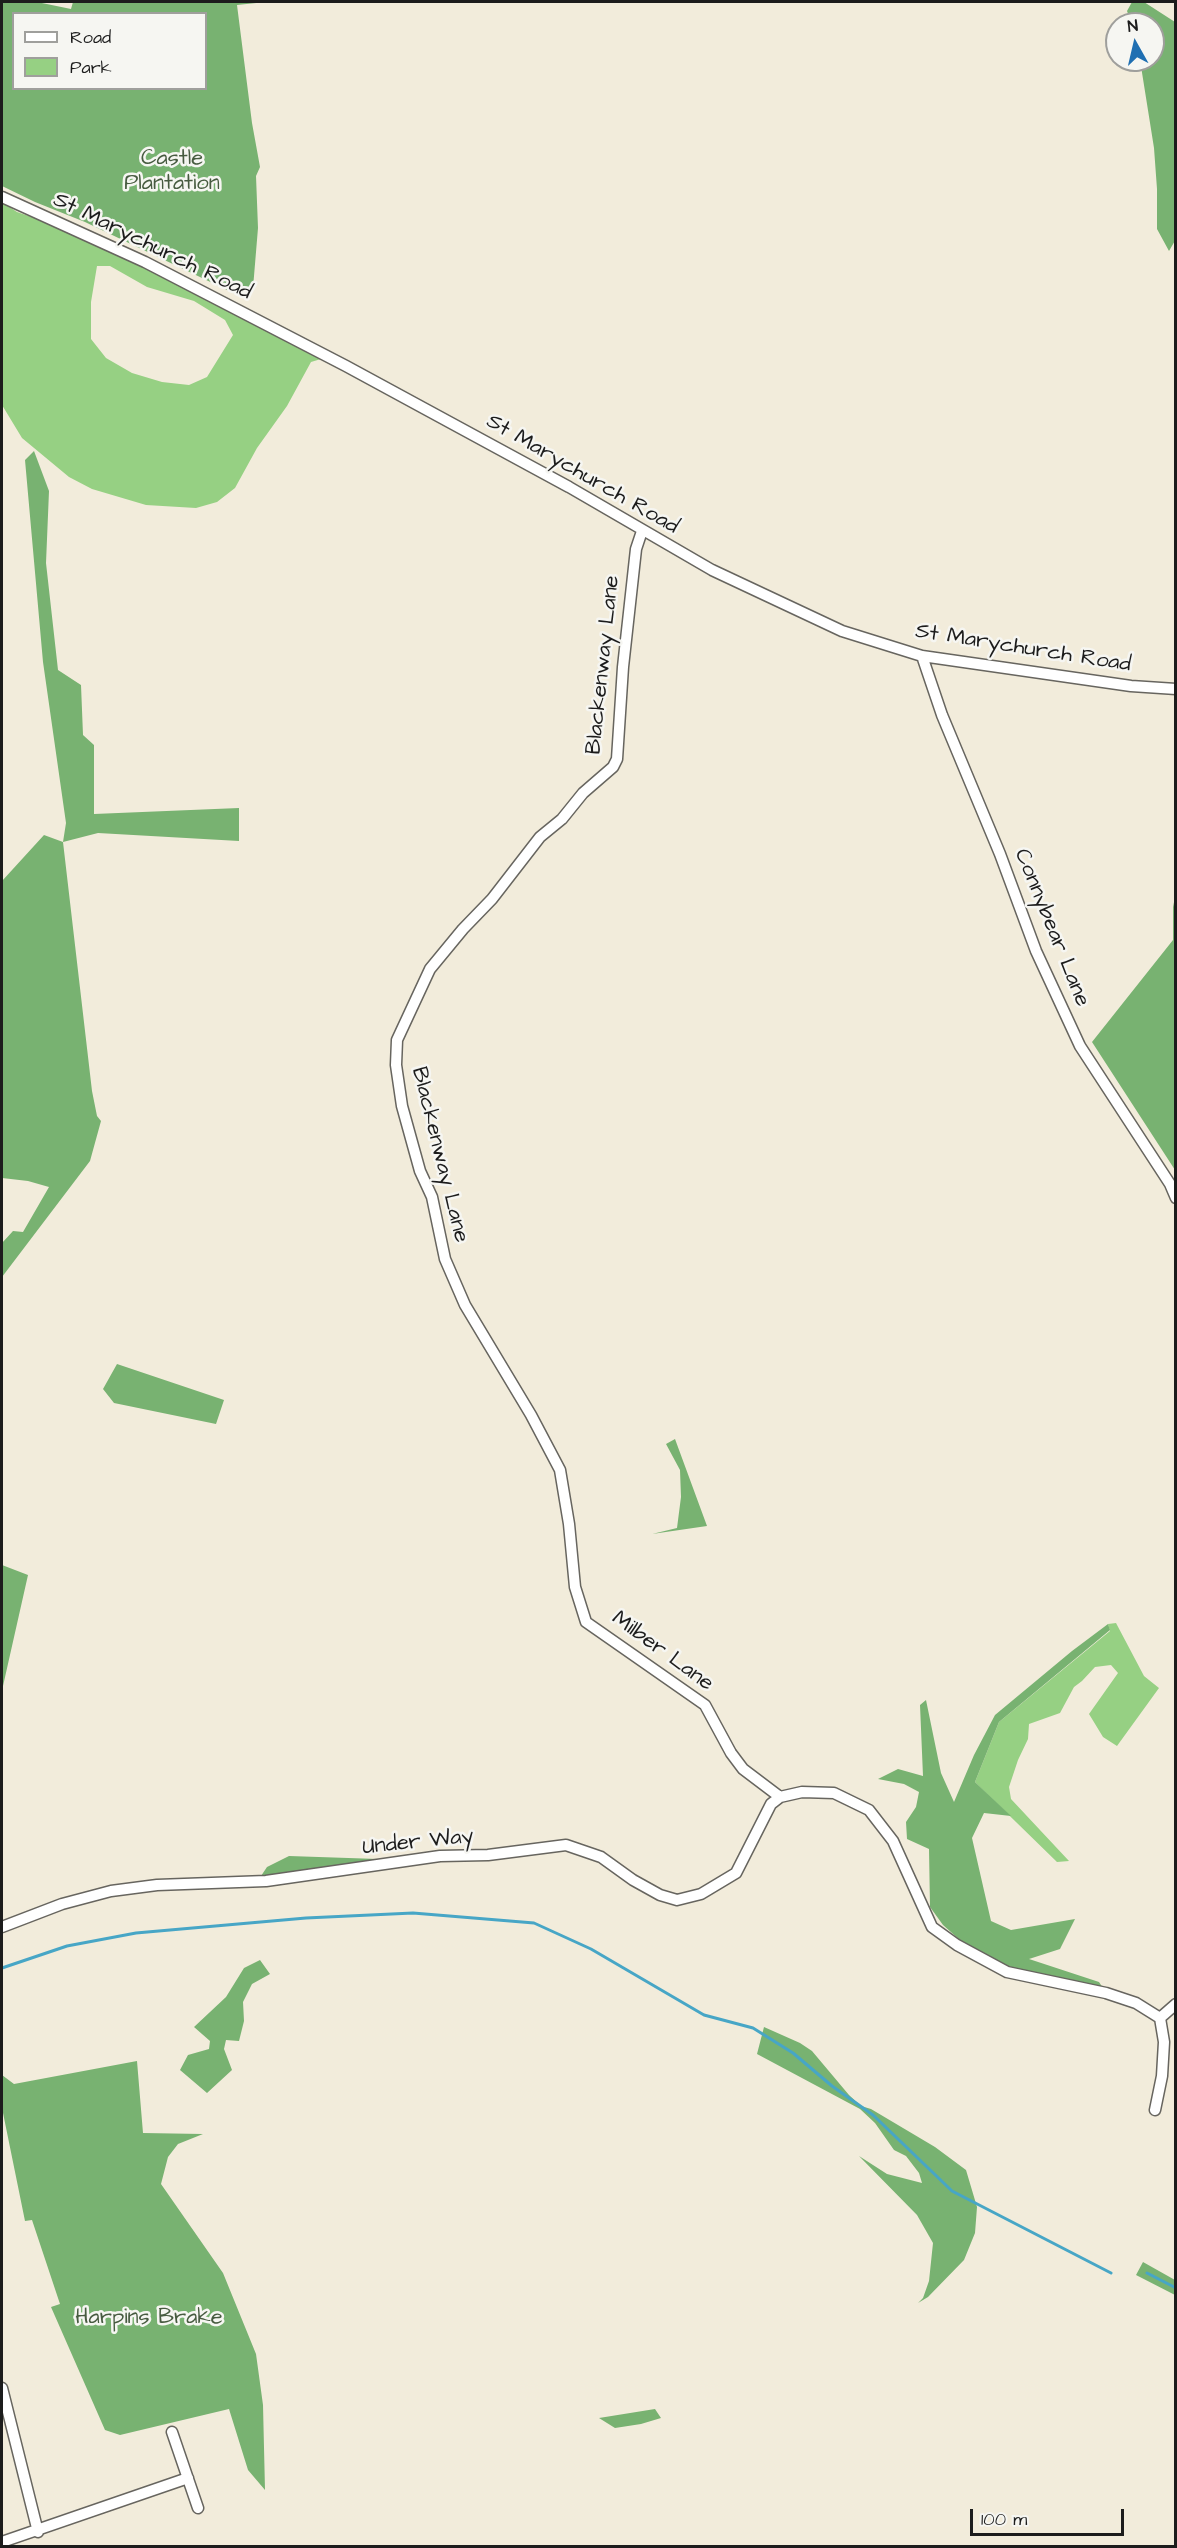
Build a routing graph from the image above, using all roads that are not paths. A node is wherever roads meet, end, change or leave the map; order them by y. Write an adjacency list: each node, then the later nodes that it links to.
1 (2, 197): 2 (street, St Marychurch Road)
2 (642, 531): 3 (street, St Marychurch Road); 6 (street, Blackenway Lane)
3 (922, 656): 4 (street, St Marychurch Road); 5 (street, Connybear Lane)
4 (1176, 688)
5 (1176, 1198)
6 (586, 1622): 7 (street, Milber Lane)
7 (780, 1797): 8 (street, Under Way); 10 (street)
8 (2, 1927)
9 (1176, 2004): 10 (street)
10 (1160, 2018): 11 (street)
11 (1155, 2110)
12 (2, 2388): 16 (street)
13 (172, 2432): 14 (street)
14 (188, 2478): 15 (street); 16 (street)
15 (198, 2508)
16 (38, 2532): 17 (street)
17 (2, 2542)

